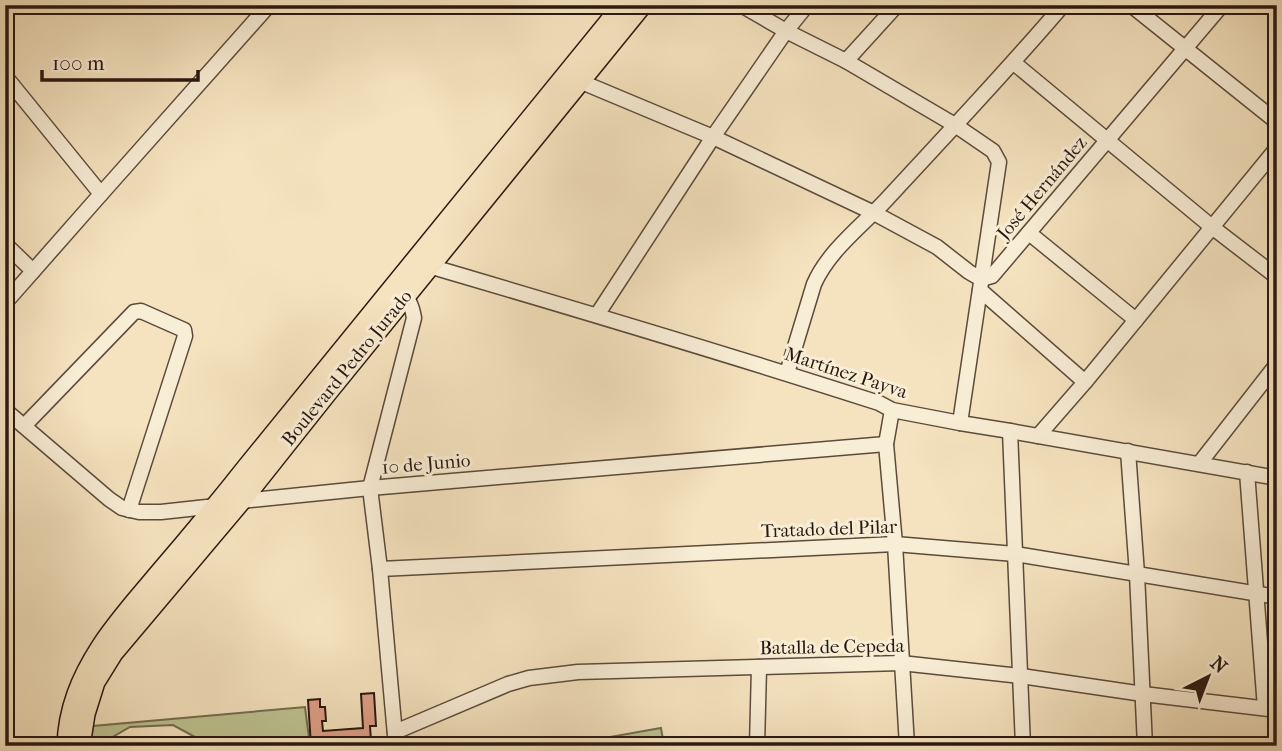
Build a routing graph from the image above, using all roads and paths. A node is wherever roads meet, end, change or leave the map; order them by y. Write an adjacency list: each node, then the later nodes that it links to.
1 (269, 5): 21 (street)
2 (622, 5): 15 (main road, Boulevard Pedro Jurado)
3 (642, 5): 15 (main road, Boulevard Pedro Jurado)
4 (741, 5): 10 (street)
5 (807, 5): 10 (street)
6 (897, 5): 12 (street)
7 (1063, 5): 13 (street)
8 (1131, 5): 11 (street)
9 (1222, 5): 11 (street, José Hernández)
10 (786, 31): 12 (street); 18 (street)
11 (1185, 48): 16 (street); 19 (street, José Hernández)
12 (846, 61): 17 (street)
13 (1014, 63): 17 (street); 19 (street)
14 (5, 76): 21 (street)
15 (573, 78): 18 (street); 26 (main road, Boulevard Pedro Jurado)
16 (1277, 122)
17 (955, 125): 22 (street); 29 (street)
18 (713, 137): 22 (street); 32 (street)
19 (1107, 141): 23 (street); 24 (street, José Hernández)
20 (1277, 148): 23 (street)
21 (101, 194): 27 (street)
22 (874, 213): 29 (street); 35 (street)
23 (1212, 227): 28 (street); 33 (street)
24 (1029, 233): 29 (street, José Hernández); 33 (street)
25 (5, 244): 27 (street)
26 (423, 261): 30 (main road, Boulevard Pedro Jurado); 32 (street, Martínez Payva)
27 (33, 271): 31 (street)
28 (1277, 277)
29 (981, 285): 36 (street); 39 (street)
30 (399, 291): 48 (street); 49 (main road, Boulevard Pedro Jurado); 50 (main road, Boulevard Pedro Jurado)
31 (5, 303)
32 (597, 315): 35 (street, Martínez Payva)
33 (1136, 320): 36 (street)
34 (1277, 364): 45 (street)
35 (787, 373): 38 (street, Martínez Payva)
36 (1085, 382): 42 (street)
37 (5, 410): 40 (street)
38 (892, 410): 39 (street, Martínez Payva); 43 (street)
39 (960, 423): 41 (street, Martínez Payva)
40 (24, 426): 51 (street); 51 (street)
41 (1010, 431): 42 (street, Martínez Payva); 53 (street)
42 (1038, 436): 44 (street, Martínez Payva)
43 (886, 444): 48 (street, 10 de Junio); 52 (street)
44 (1128, 451): 45 (street, Martínez Payva); 55 (street)
45 (1199, 464): 46 (street, Martínez Payva)
46 (1247, 472): 47 (street, Martínez Payva); 56 (street)
47 (1277, 478)
48 (370, 488): 49 (street, 10 de Junio); 54 (street)
49 (241, 501): 50 (street, 10 de Junio); 58 (main road, Boulevard Pedro Jurado)
50 (216, 506): 51 (street, 10 de Junio); 58 (main road, Boulevard Pedro Jurado)
51 (129, 510)
52 (895, 544): 53 (street, Tratado del Pilar); 54 (street, Tratado del Pilar); 59 (street)
53 (1015, 554): 55 (street, Tratado del Pilar); 61 (street)
54 (380, 569): 65 (street)
55 (1137, 574): 56 (street, Tratado del Pilar); 62 (street)
56 (1256, 594): 57 (street, Tratado del Pilar); 63 (street)
57 (1277, 597)
58 (112, 643): 64 (main road, Boulevard Pedro Jurado)
59 (901, 663): 60 (street, Batalla de Cepeda); 61 (street, Batalla de Cepeda); 69 (street)
60 (759, 667): 65 (street, Batalla de Cepeda); 68 (street)
61 (1021, 676): 62 (street, Batalla de Cepeda); 70 (street)
62 (1143, 694): 63 (street, Batalla de Cepeda); 71 (street)
63 (1271, 709)
64 (78, 717): 66 (main road, Boulevard Pedro Jurado); 67 (main road, Boulevard Pedro Jurado)
65 (396, 739)
66 (67, 746)
67 (80, 746)
68 (757, 746)
69 (906, 746)
70 (1023, 746)
71 (1145, 746)

